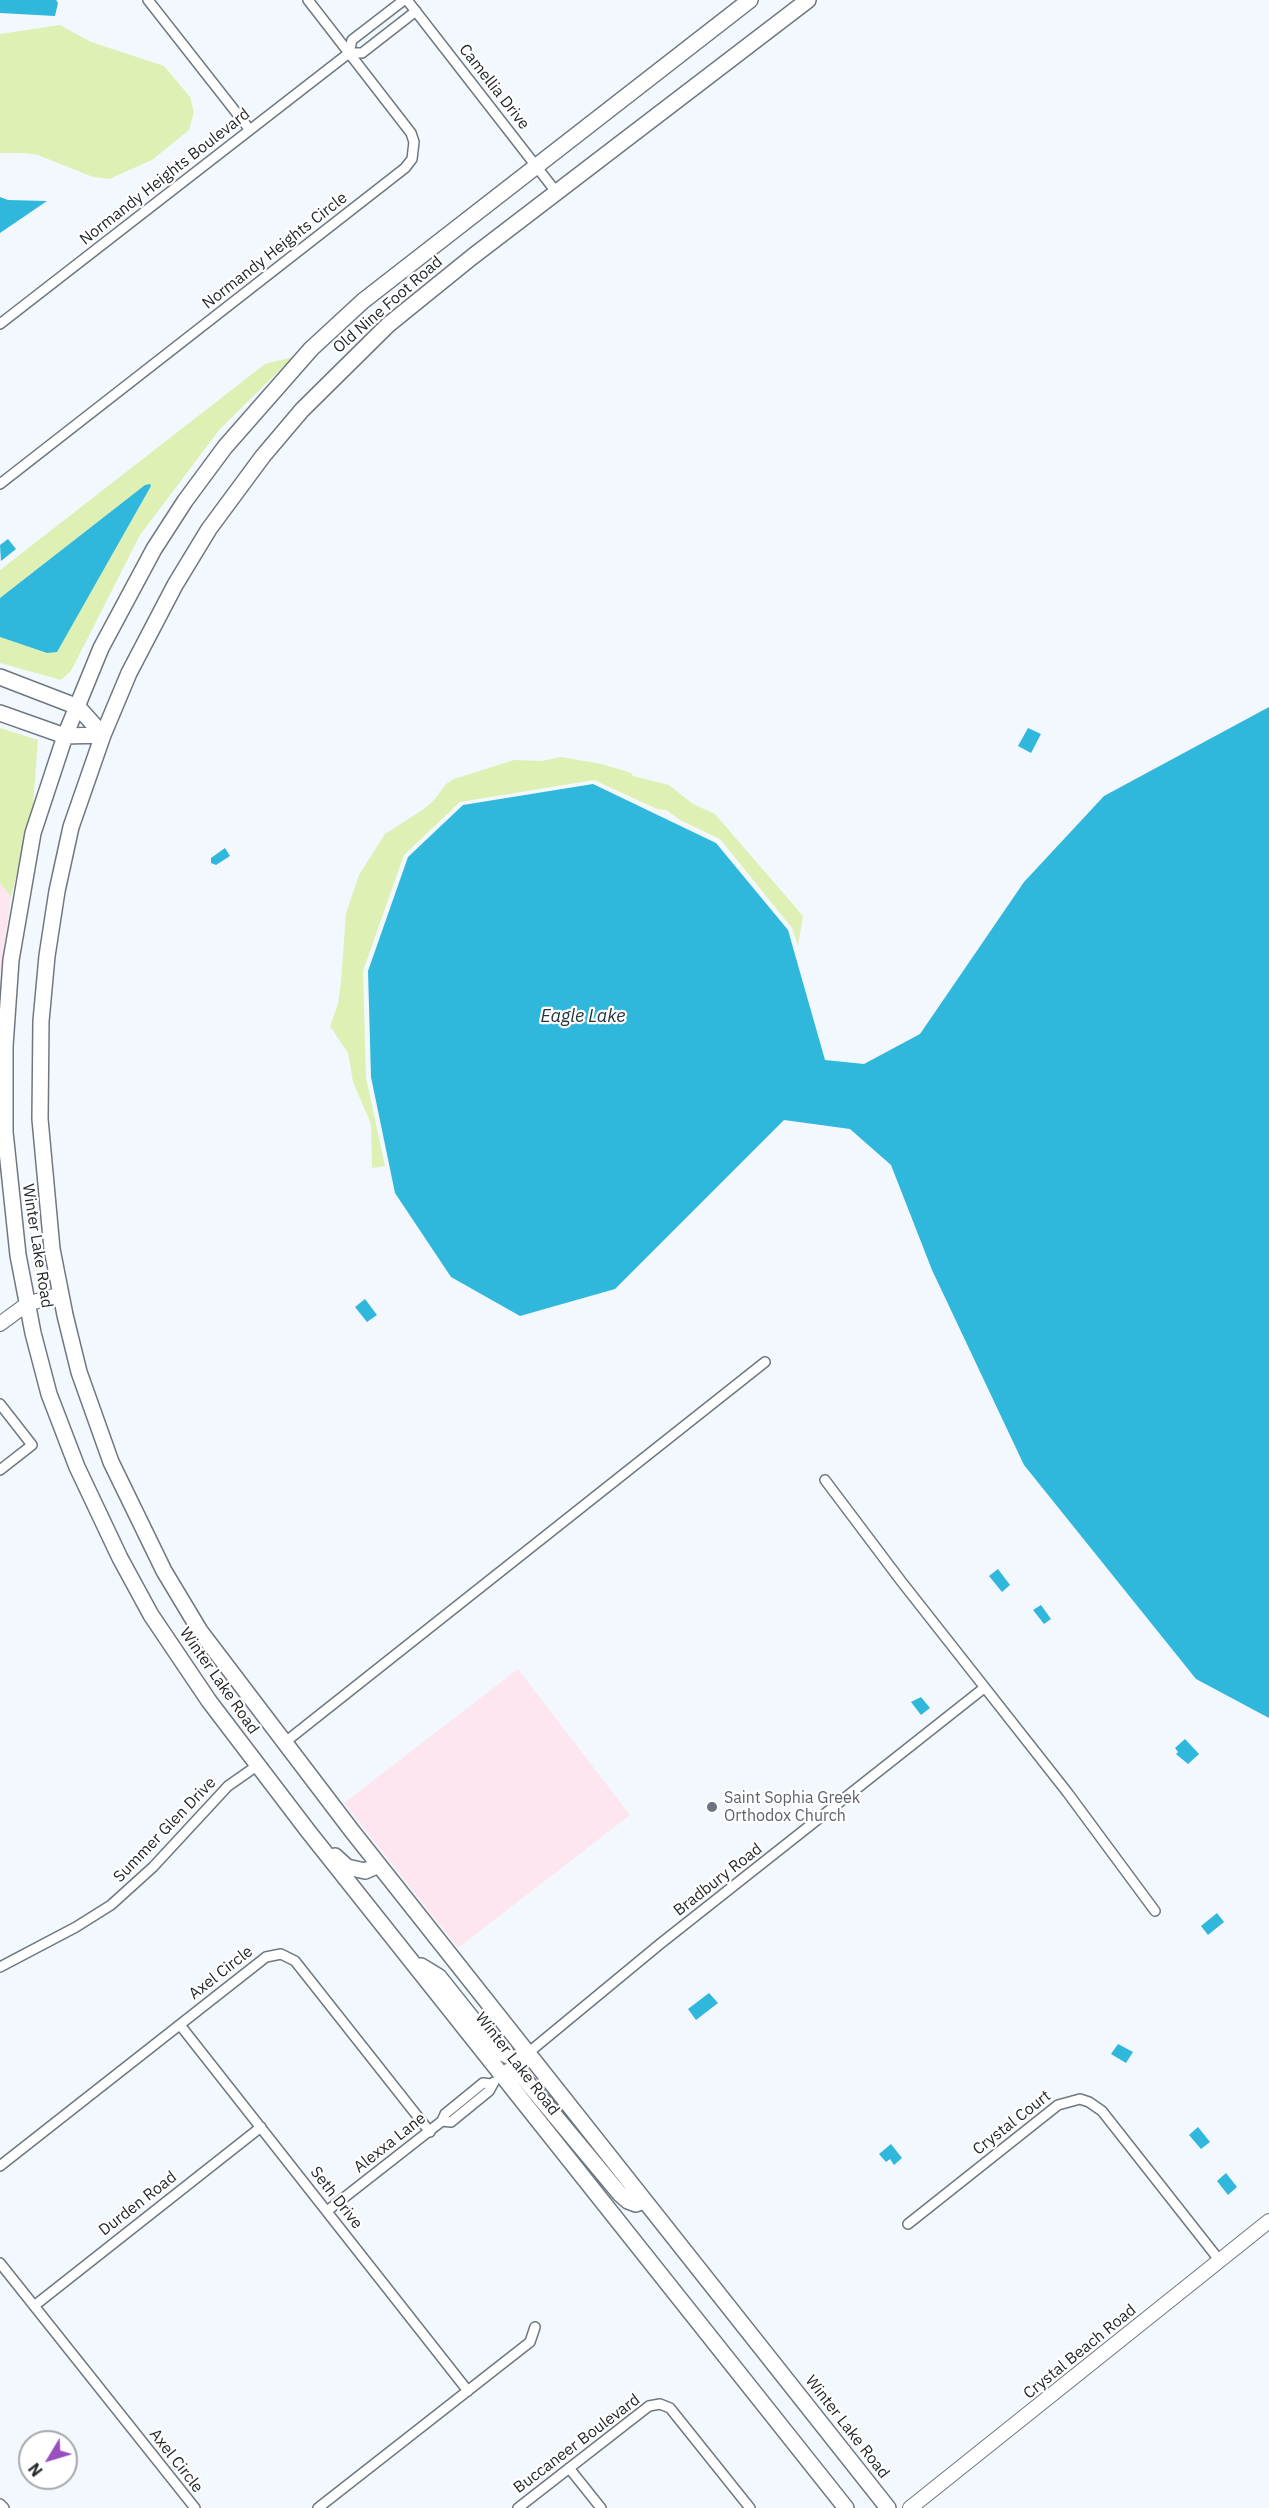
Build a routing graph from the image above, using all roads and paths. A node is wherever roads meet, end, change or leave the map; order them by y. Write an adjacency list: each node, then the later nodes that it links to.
1 (148, 0): 8 (street)
2 (308, 0): 7 (street, Normandy Heights Circle)
3 (405, 0): 6 (street, Camellia Drive); 7 (street, Normandy Heights Boulevard)
4 (750, 0): 9 (main road, Old Nine Foot Road)
5 (808, 0): 10 (main road, Old Nine Foot Road)
6 (416, 11): 7 (street, Normandy Heights Boulevard); 9 (street, Camellia Drive)
7 (349, 53): 8 (street, Normandy Heights Boulevard); 12 (street, Normandy Heights Circle)
8 (250, 130): 11 (street, Normandy Heights Boulevard)
9 (537, 165): 10 (street, Camellia Drive); 14 (main road, Old Nine Foot Road)
10 (557, 193): 16 (main road, Old Nine Foot Road)
11 (0, 324)
12 (0, 484)
13 (0, 677): 14 (main road)
14 (78, 707): 16 (main road); 17 (main road, Winter Lake Road)
15 (0, 713): 17 (main road)
16 (103, 735): 17 (main road); 18 (main road, Winter Lake Road)
17 (65, 736): 19 (main road, Winter Lake Road)
18 (61, 1294): 19 (street); 26 (main road, Winter Lake Road)
19 (27, 1304): 20 (street); 27 (main road, Winter Lake Road)
20 (0, 1324)
21 (765, 1362): 26 (street)
22 (0, 1404): 23 (street)
23 (0, 1470)
24 (825, 1480): 25 (street)
25 (984, 1688): 30 (street); 34 (street, Bradbury Road)
26 (284, 1743): 29 (main road, Winter Lake Road)
27 (258, 1765): 28 (main road, Winter Lake Road); 32 (street, Summer Glen Drive)
28 (283, 1798): 29 (main road); 31 (main road, Winter Lake Road)
29 (379, 1865): 34 (main road, Winter Lake Road)
30 (1155, 1911)
31 (412, 1962): 34 (main road); 35 (main road, Winter Lake Road)
32 (0, 1967)
33 (180, 2025): 36 (street, Seth Drive); 37 (street, Axel Circle); 38 (street, Axel Circle)
34 (528, 2054): 39 (main road, Winter Lake Road)
35 (497, 2080): 37 (street, Alexxa Lane); 39 (main road); 56 (main road, Winter Lake Road)
36 (261, 2127): 40 (street, Seth Drive); 45 (street, Durden Road)
37 (430, 2132): 40 (street, Alexxa Lane)
38 (0, 2166)
39 (645, 2201): 57 (main road, Winter Lake Road)
40 (327, 2211): 47 (street, Seth Drive)
41 (1269, 2221): 43 (street, Crystal Beach Road)
42 (909, 2224): 43 (street, Crystal Court)
43 (1220, 2261): 58 (street, Crystal Beach Road)
44 (0, 2263): 45 (street, Axel Circle)
45 (34, 2306): 51 (street, Axel Circle)
46 (535, 2327): 47 (street)
47 (468, 2391): 52 (street)
48 (569, 2468): 53 (street, Buccaneer Boulevard); 54 (street); 55 (street, Buccaneer Boulevard)
49 (0, 2504): 50 (street)
50 (4, 2508)
51 (195, 2508)
52 (318, 2508)
53 (518, 2508)
54 (601, 2508)
55 (750, 2508)
56 (846, 2508)
57 (888, 2508)
58 (910, 2508)

